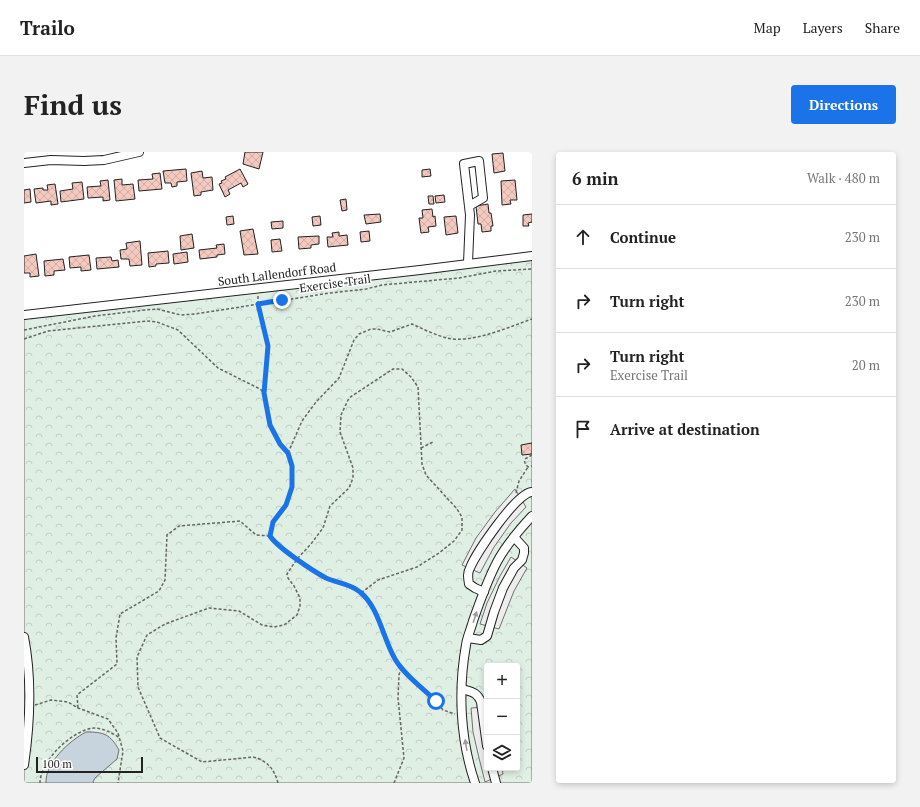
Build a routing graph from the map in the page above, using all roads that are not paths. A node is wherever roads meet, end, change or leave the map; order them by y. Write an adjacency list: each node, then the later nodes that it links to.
1 (139, 152): 2 (street)
2 (24, 163)
3 (469, 206): 3 (street); 5 (street)
4 (532, 256): 5 (street, South Lallendorf Road)
5 (468, 263): 6 (street, South Lallendorf Road)
6 (24, 315)
7 (532, 492): 10 (street)
8 (532, 516): 9 (street)
9 (514, 537): 10 (street); 12 (street)
10 (484, 592): 12 (street, one-way to 10)
11 (24, 637): 15 (street)
12 (468, 638): 13 (street)
13 (462, 689): 14 (street); 17 (street, one-way to 13)
14 (486, 735)
15 (24, 765)
16 (493, 771): 18 (street)
17 (475, 783)
18 (496, 783)

